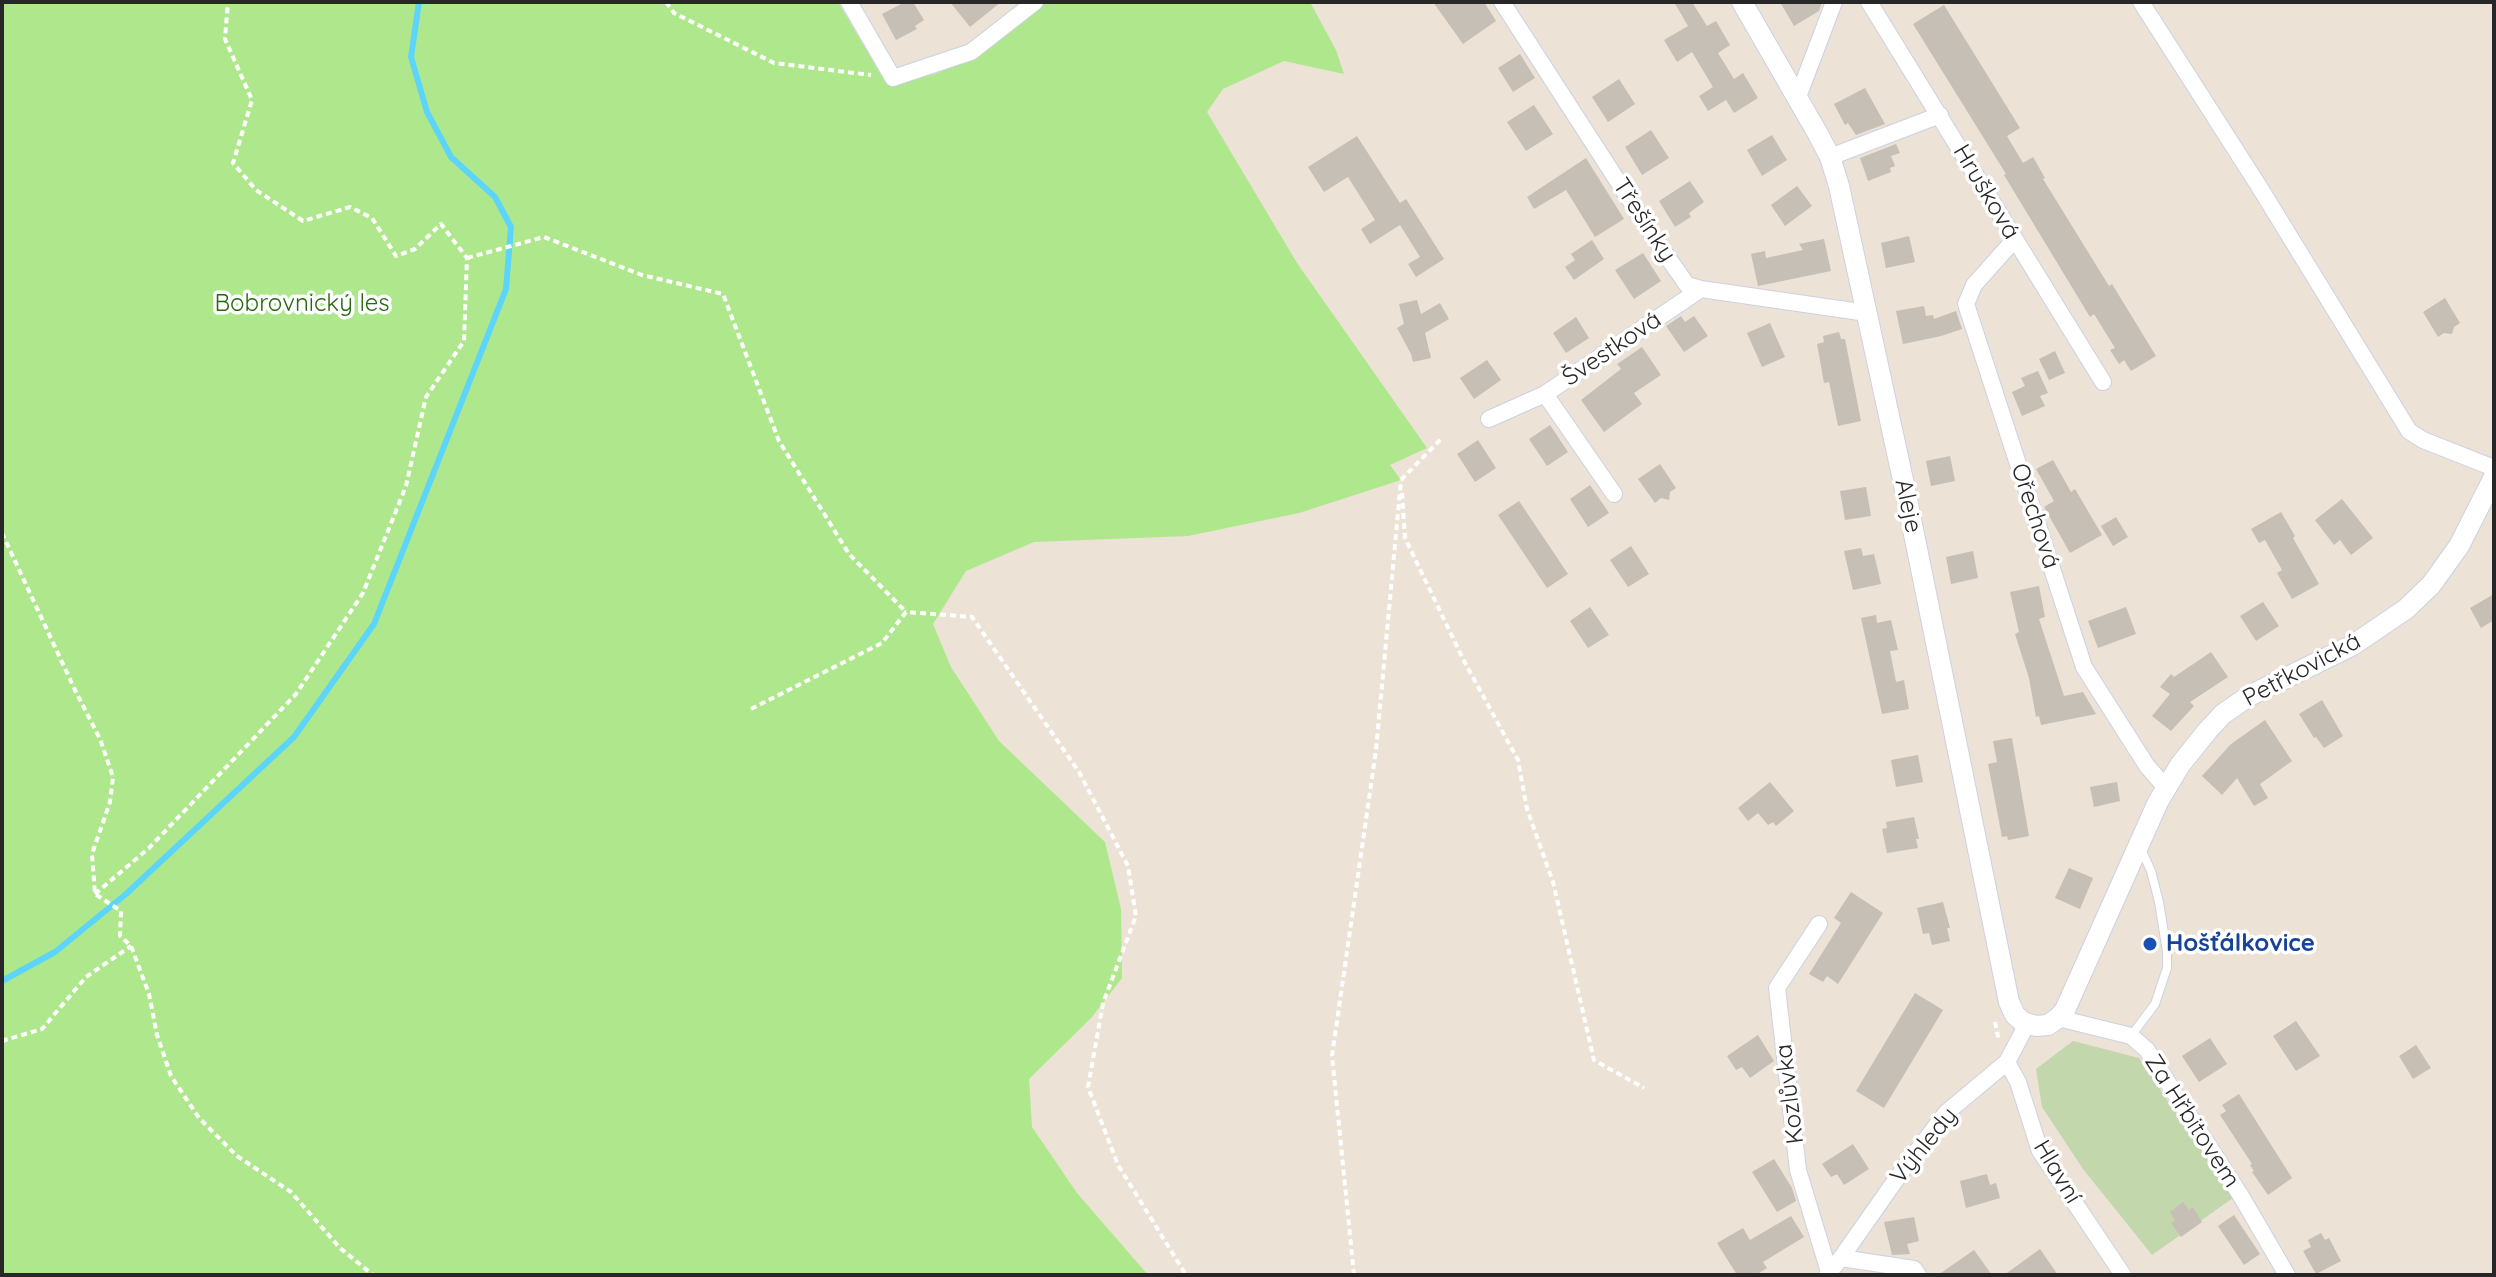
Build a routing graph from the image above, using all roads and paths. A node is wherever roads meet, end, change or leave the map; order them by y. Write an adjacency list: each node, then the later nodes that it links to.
1 (228, 2): 15 (path)
2 (666, 2): 10 (path)
3 (849, 2): 10 (street)
4 (1035, 2): 10 (street)
5 (1502, 2): 16 (street, Třešínky)
6 (1742, 2): 11 (street, Aleje)
7 (1834, 2): 11 (street)
8 (1869, 2): 12 (street, Hrušková)
9 (2141, 2): 22 (street)
10 (893, 78)
11 (1798, 97): 13 (street, Aleje)
12 (1940, 115): 13 (street); 14 (street, Hrušková)
13 (1830, 157): 17 (street, Aleje)
14 (2015, 239): 18 (street, Hrušková); 30 (street, Ořechová)
15 (467, 258): 28 (path); 32 (path)
16 (1701, 289): 17 (street); 19 (street, Švestková)
17 (1867, 313): 36 (street, Aleje)
18 (2103, 382)
19 (1545, 394): 20 (street); 25 (street, Švestková)
20 (1489, 419)
21 (1441, 439): 24 (path)
22 (2494, 468)
23 (2494, 477): 26 (street, Petřkovická)
24 (1401, 480): 40 (path); 45 (path)
25 (1614, 494)
26 (2490, 499): 30 (street, Petřkovická)
27 (2, 533): 32 (path)
28 (906, 612): 29 (path); 44 (path)
29 (751, 709)
30 (2166, 788): 31 (street, Petřkovická)
31 (2138, 845): 35 (street, Petřkovická); 37 (lane)
32 (95, 894): 34 (path)
33 (1819, 924): 42 (street, Kozlůvka)
34 (131, 946): 38 (path); 43 (path)
35 (2058, 1018): 36 (street); 37 (street, Za Hřbitovem)
36 (2027, 1024): 39 (street, Výhledy)
37 (2131, 1036): 48 (street, Za Hřbitovem)
38 (2, 1041)
39 (2007, 1062): 41 (street, Výhledy); 47 (street, Hlavní)
40 (1644, 1088)
41 (1841, 1258): 42 (street, Výhledy); 46 (street)
42 (1828, 1274)
43 (373, 1275)
44 (1186, 1275)
45 (1354, 1275)
46 (1918, 1275)
47 (2123, 1275)
48 (2287, 1275)

